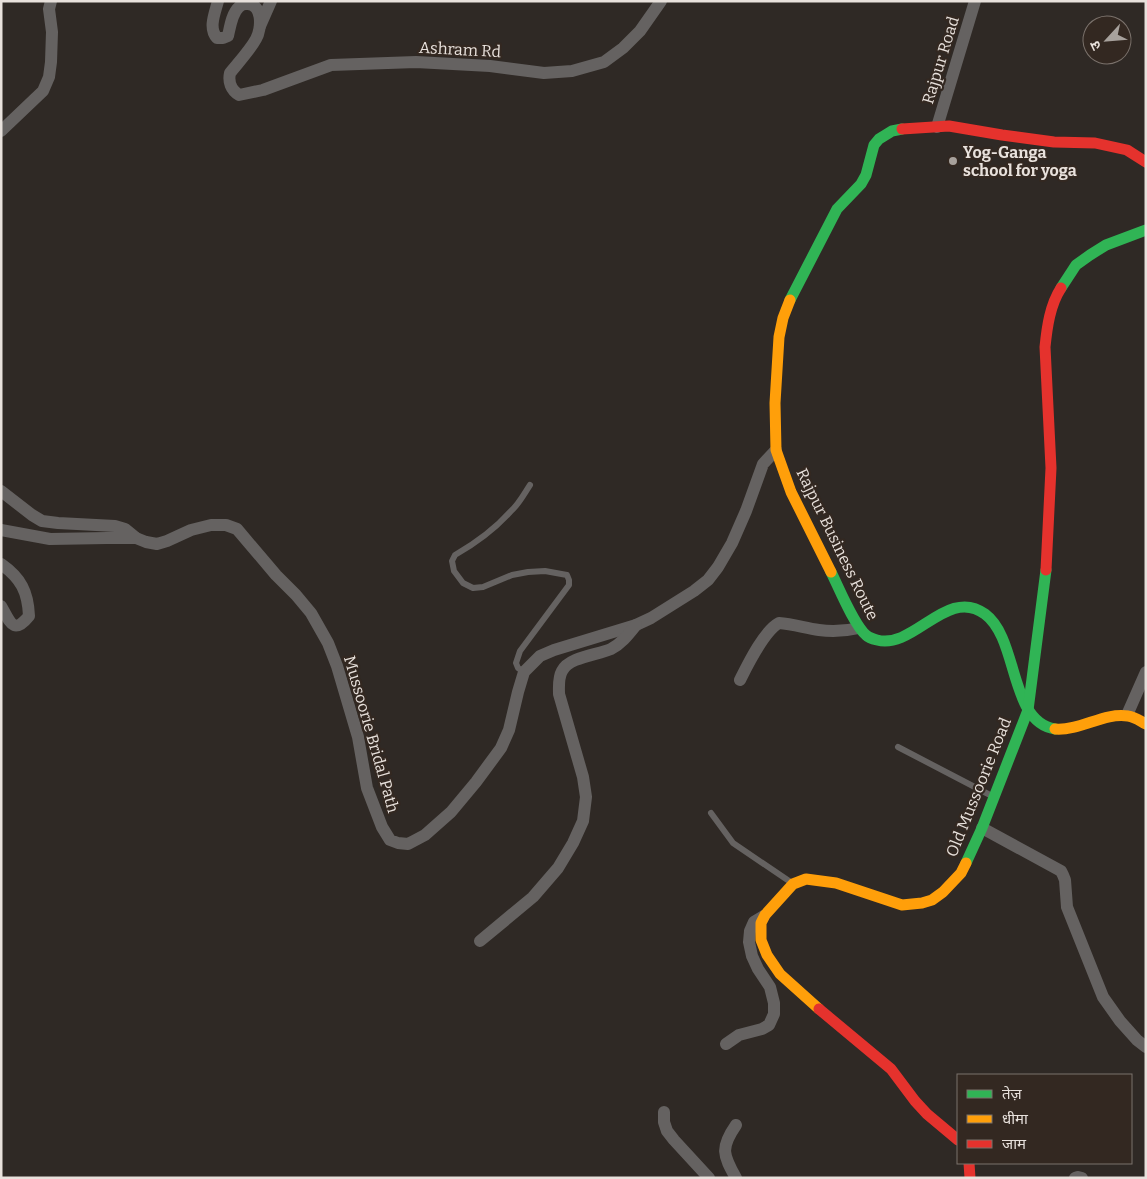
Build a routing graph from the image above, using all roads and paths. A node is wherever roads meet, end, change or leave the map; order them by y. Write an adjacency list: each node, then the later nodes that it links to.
1 (50, 1): 8 (street)
2 (218, 1): 6 (street)
3 (271, 1): 6 (street)
4 (661, 1): 6 (street, Ashram Rd)
5 (975, 1): 7 (street, Rajpur Road)
6 (260, 26)
7 (937, 127): 9 (main road, Rajpur Business Route); 11 (main road, Rajpur Business Route)
8 (1, 131)
9 (1146, 162)
10 (1146, 230): 23 (main road, Old Mussoorie Road)
11 (776, 450): 18 (street); 19 (main road, Rajpur Business Route)
12 (530, 485): 20 (lane)
13 (1, 491): 15 (street)
14 (1, 530): 15 (street, Mussoorie Bridal Path)
15 (136, 538): 20 (street, Mussoorie Bridal Path)
16 (1, 564): 17 (street)
17 (1, 606)
18 (636, 625): 20 (street); 32 (street)
19 (859, 628): 22 (street); 23 (main road, Rajpur Business Route)
20 (524, 672)
21 (1146, 672): 24 (street)
22 (740, 680)
23 (1028, 710): 24 (main road); 27 (main road, Old Mussoorie Road)
24 (1128, 715): 25 (main road)
25 (1146, 724)
26 (898, 747): 27 (lane)
27 (993, 797): 29 (main road, Old Mussoorie Road)
28 (711, 813): 30 (lane)
29 (982, 828): 30 (main road, Old Mussoorie Road); 34 (street)
30 (793, 884): 31 (main road)
31 (765, 916): 33 (street); 37 (main road)
32 (480, 941)
33 (726, 1044)
34 (1146, 1047)
35 (664, 1112): 39 (street)
36 (736, 1125): 40 (street)
37 (957, 1139)
38 (969, 1164): 41 (main road)
39 (709, 1178)
40 (736, 1178)
41 (970, 1178)
42 (1075, 1178): 43 (street)
43 (1082, 1178)

